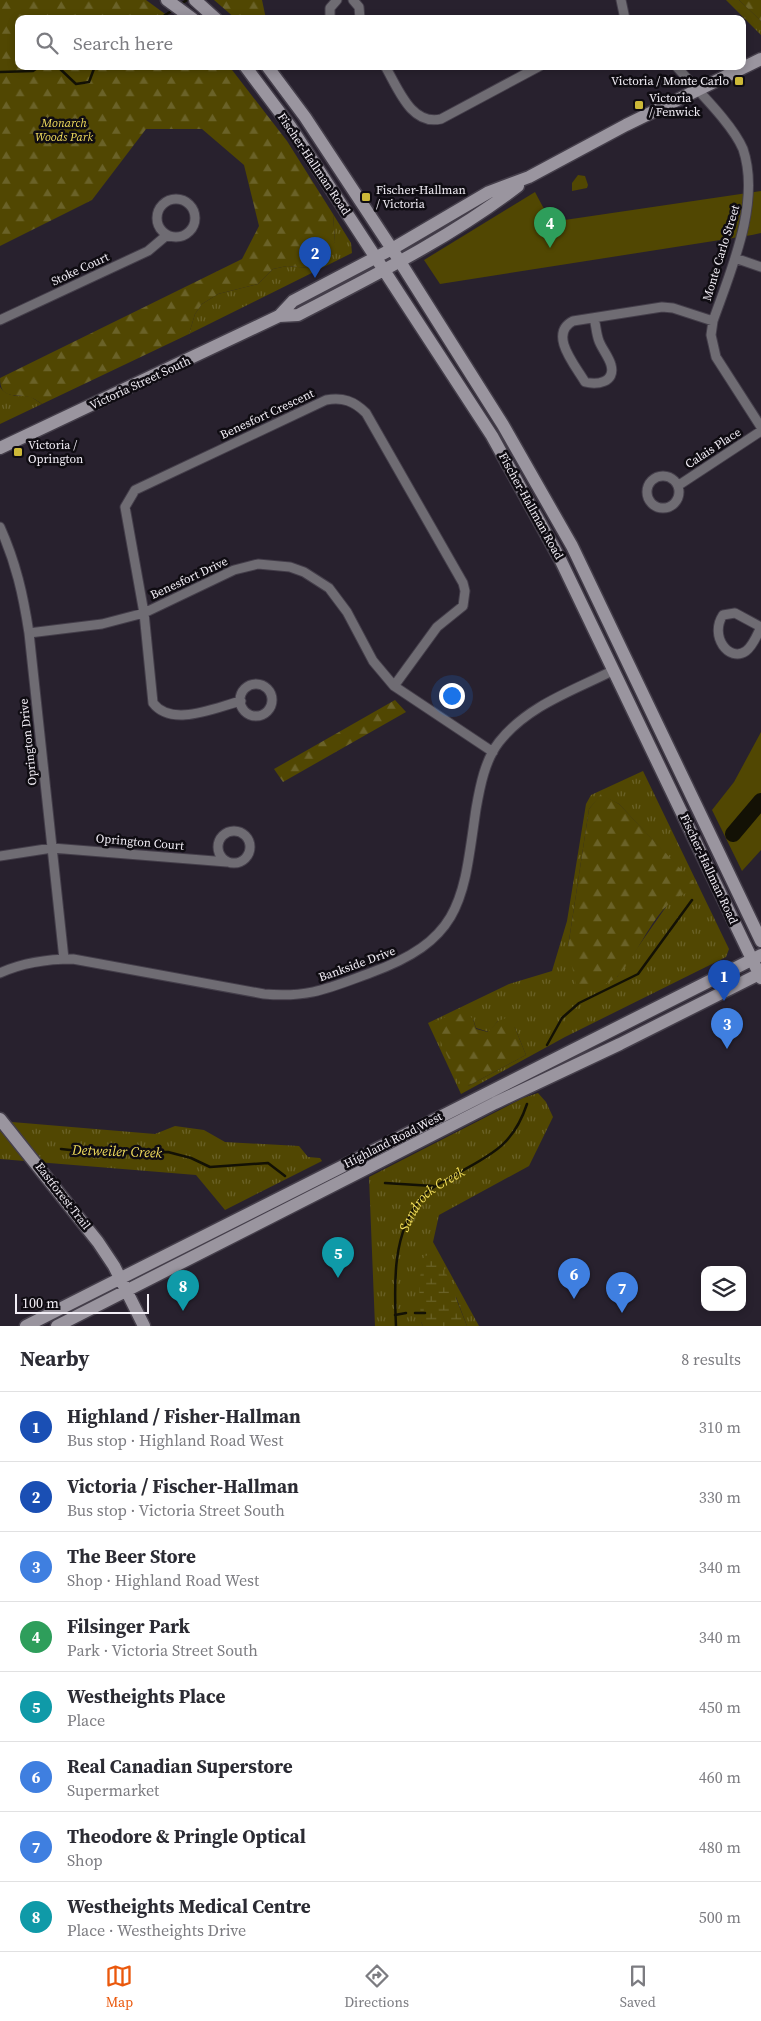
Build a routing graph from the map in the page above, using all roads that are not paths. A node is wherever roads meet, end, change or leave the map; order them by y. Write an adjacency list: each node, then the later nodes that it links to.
1 (167, 0): 6 (main road)
2 (195, 0): 7 (main road)
3 (337, 0): 8 (street)
4 (353, 0): 9 (street)
5 (621, 0): 10 (street)
6 (188, 15)
7 (213, 15)
8 (330, 15)
9 (360, 15)
10 (624, 15)
11 (761, 59): 12 (main road, Victoria Street South)
12 (746, 66)
13 (248, 70): 23 (main road, Fischer-Hallman Road)
14 (271, 70): 22 (main road, Fischer-Hallman Road)
15 (387, 70): 16 (street)
16 (533, 70)
17 (680, 70): 19 (street, Monte Carlo Street)
18 (738, 70): 19 (main road, Victoria Street South)
19 (697, 90): 20 (main road, Victoria Street South); 24 (street, Monte Carlo Street)
20 (529, 177): 22 (main road, Victoria Street South); 25 (main road, Victoria Street South)
21 (167, 235): 21 (street, Stoke Court); 30 (street, Stoke Court)
22 (392, 249): 23 (main road, Victoria Street South); 25 (main road, Fischer-Hallman Road)
23 (376, 258): 27 (main road, Fischer-Hallman Road); 28 (main road, Victoria Street South)
24 (735, 258): 26 (street); 31 (street, Monte Carlo Street)
25 (401, 262): 27 (main road, Victoria Street South); 46 (main road, Fischer-Hallman Road)
26 (761, 267)
27 (384, 270): 28 (main road, Victoria Street South); 39 (main road, Fischer-Hallman Road)
28 (279, 316): 33 (main road, Victoria Street South)
29 (594, 318): 29 (street); 31 (street)
30 (0, 320)
31 (713, 321): 32 (street, Monte Carlo Street)
32 (761, 429): 34 (street, Calais Place)
33 (0, 448)
34 (679, 485)
35 (0, 527): 38 (street, Oprington Drive)
36 (144, 613): 38 (street, Benesfort Drive); 40 (street, Benesfort Drive); 40 (street, Benesfort Crescent); 41 (street, Benesfort Crescent)
37 (761, 627): 37 (street)
38 (29, 633): 43 (street, Oprington Drive)
39 (614, 670): 42 (street, Bankside Drive); 47 (main road, Fischer-Hallman Road)
40 (394, 686): 42 (street, Benesfort Drive)
41 (241, 701)
42 (493, 752): 48 (street, Bankside Drive)
43 (52, 848): 44 (street, Oprington Court); 45 (street, Oprington Court); 48 (street, Oprington Drive)
44 (0, 856)
45 (227, 862)
46 (761, 940)
47 (756, 957): 50 (main road, Fischer-Hallman Road); 52 (main road, Highland Road West)
48 (64, 959): 49 (street, Bankside Drive)
49 (0, 973)
50 (760, 975): 53 (main road, Highland Road West)
51 (0, 1119): 52 (main road, Eastforest Trail)
52 (120, 1278): 53 (main road, Eastforest Trail); 54 (main road, Highland Road West)
53 (127, 1292): 55 (main road, Highland Road West); 56 (main road, Eastforest Trail)
54 (26, 1326)
55 (57, 1326)
56 (144, 1326)

